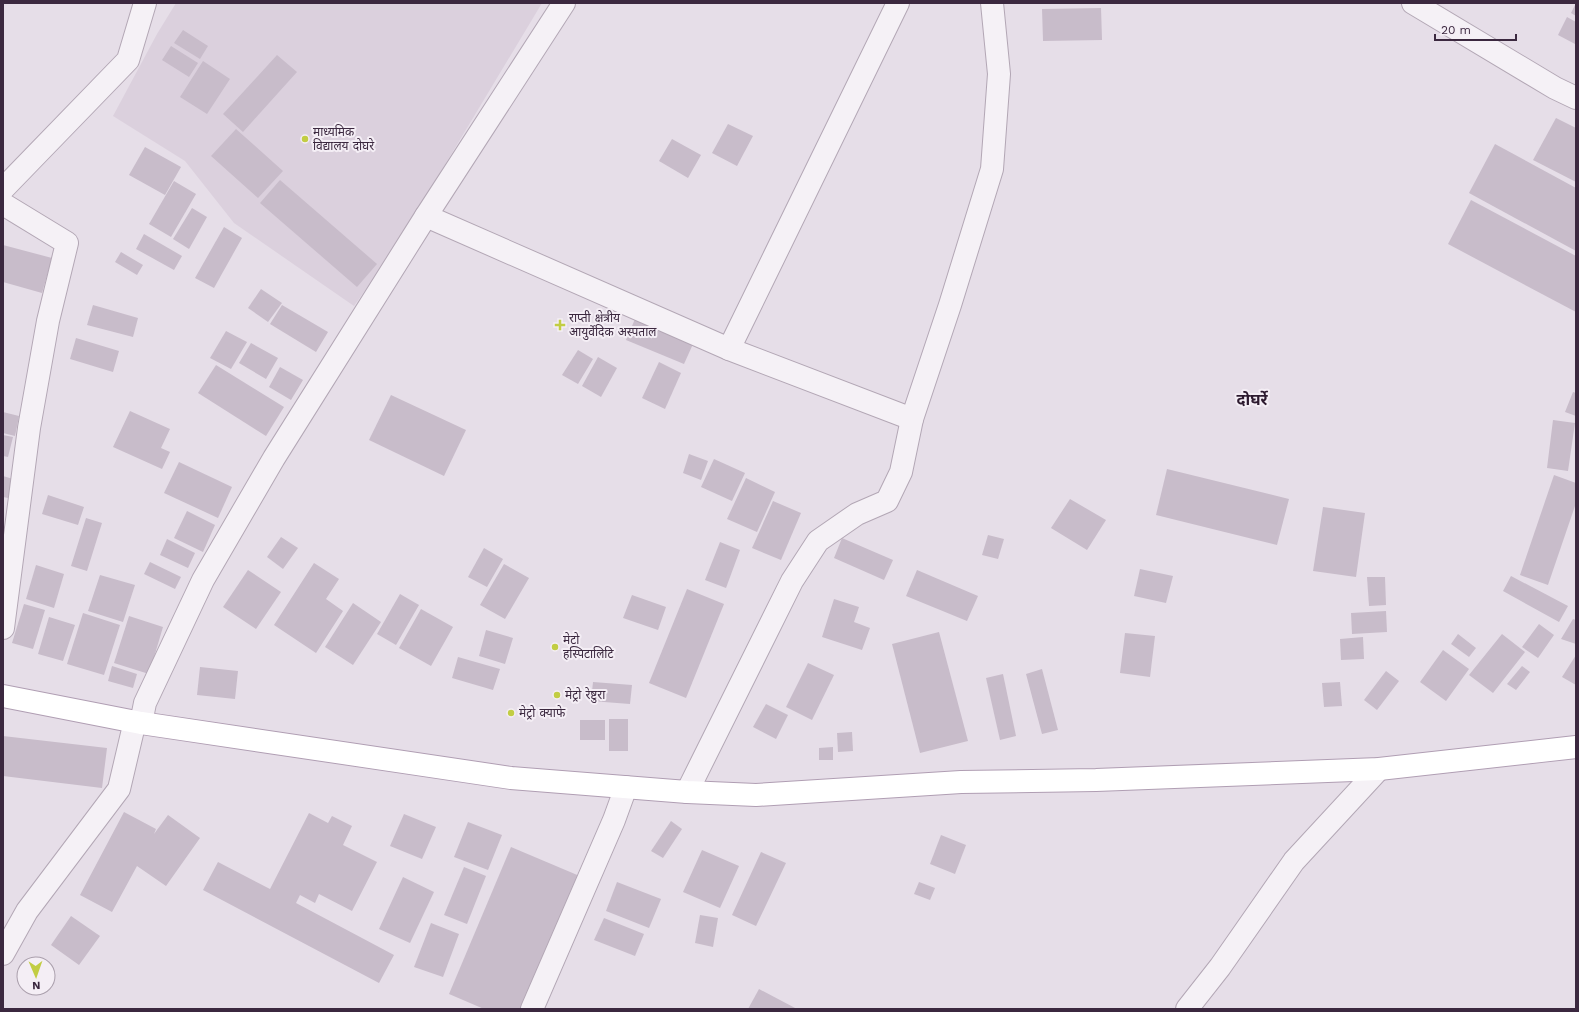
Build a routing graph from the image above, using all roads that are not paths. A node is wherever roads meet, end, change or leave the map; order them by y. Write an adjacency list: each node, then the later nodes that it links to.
1 (145, 3): 7 (street)
2 (564, 3): 9 (street)
3 (898, 3): 10 (street)
4 (992, 3): 11 (street)
5 (1413, 3): 6 (street)
6 (1576, 98)
7 (3, 189)
8 (3, 204): 12 (street)
9 (426, 216): 10 (street); 14 (street)
10 (730, 349): 11 (street)
11 (912, 419): 18 (street)
12 (3, 628)
13 (3, 696): 14 (main road)
14 (138, 722): 17 (main road); 19 (street)
15 (1576, 747): 16 (main road)
16 (1380, 769): 18 (main road); 21 (street)
17 (626, 787): 18 (main road); 20 (street)
18 (687, 792)
19 (3, 954)
20 (532, 1009)
21 (1187, 1009)

